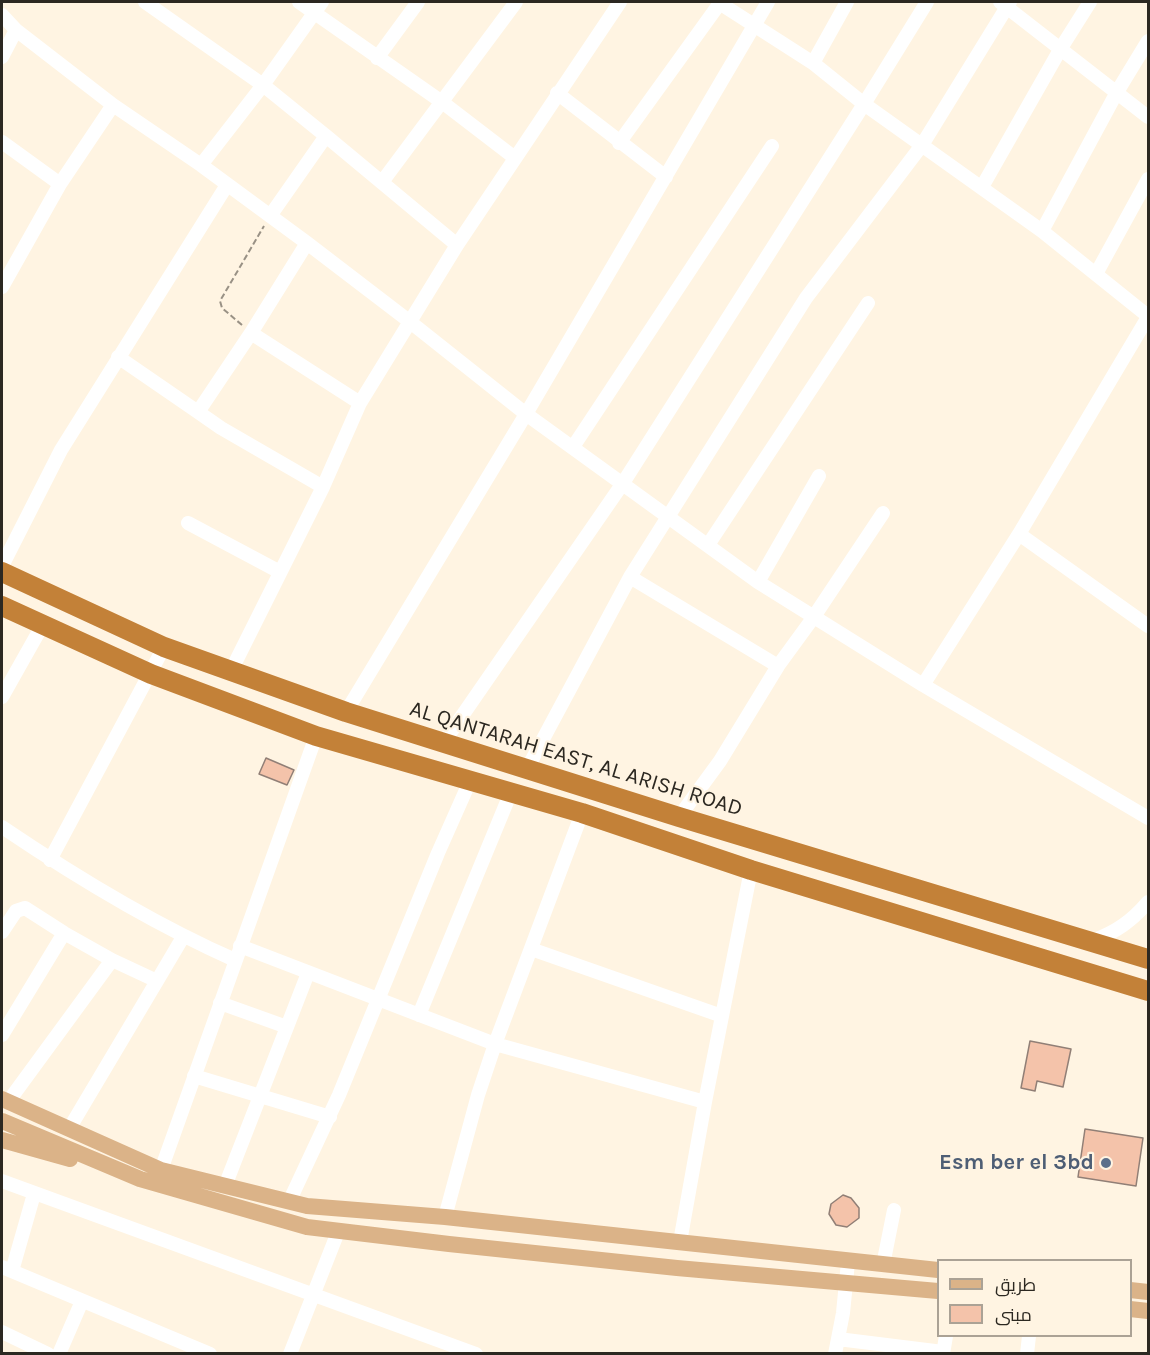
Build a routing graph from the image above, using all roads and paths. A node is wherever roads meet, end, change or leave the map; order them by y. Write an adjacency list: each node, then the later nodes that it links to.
1 (145, 2): 21 (street)
2 (299, 2): 12 (street)
3 (418, 2): 19 (street)
4 (516, 2): 24 (street)
5 (620, 2): 23 (street)
6 (719, 2): 14 (street); 30 (street)
7 (768, 2): 14 (street)
8 (848, 2): 20 (street)
9 (927, 2): 25 (street)
10 (1090, 2): 17 (street)
11 (1005, 3): 17 (street); 31 (street)
12 (318, 8): 19 (street); 21 (street)
13 (2, 15): 15 (street)
14 (755, 25): 20 (street); 35 (street)
15 (16, 30): 18 (street); 26 (street)
16 (1149, 40): 22 (street)
17 (1061, 48): 22 (street); 40 (street)
18 (2, 57)
19 (377, 58): 24 (street)
20 (813, 63): 25 (street)
21 (263, 85): 28 (street); 34 (street)
22 (1117, 92): 27 (street); 42 (street)
23 (557, 93): 30 (street); 33 (street)
24 (442, 102): 33 (street); 37 (street)
25 (864, 104): 31 (street); 57 (street)
26 (113, 105): 34 (street); 38 (street)
27 (1149, 117)
28 (326, 136): 37 (street); 41 (street)
29 (2, 142): 38 (street)
30 (619, 143): 35 (street)
31 (922, 145): 40 (street); 60 (street)
32 (772, 146): 55 (street)
33 (515, 158): 44 (street)
34 (201, 165): 39 (street)
35 (666, 177): 54 (street)
36 (1149, 179): 45 (street)
37 (382, 182): 44 (street)
38 (60, 184): 46 (street)
39 (227, 185): 41 (street); 51 (street)
40 (982, 187): 42 (street)
41 (270, 216): 43 (street); 50 (path)
42 (1042, 231): 45 (street)
43 (307, 243): 49 (street); 50 (street)
44 (457, 245): 49 (street)
45 (1096, 274): 48 (street)
46 (2, 287)
47 (868, 303): 63 (street)
48 (1149, 317): 62 (street)
49 (409, 321): 52 (street); 54 (street)
50 (251, 333): 52 (street); 53 (street)
51 (118, 357): 53 (street); 64 (street)
52 (360, 403): 58 (street)
53 (198, 412): 58 (street)
54 (526, 414): 55 (street); 79 (street)
55 (573, 447): 57 (street)
56 (819, 476): 68 (street)
57 (622, 483): 60 (street); 81 (street)
58 (322, 487): 66 (street)
59 (882, 513): 70 (street)
60 (668, 516): 63 (street); 67 (street)
61 (188, 523): 66 (street)
62 (1019, 534): 72 (street); 77 (street)
63 (708, 545): 68 (street)
64 (2, 566)
65 (2, 572): 73 (highway, AL QANTARAH EAST, AL ARISH ROAD)
66 (280, 572): 75 (street)
67 (630, 576): 74 (street); 82 (street)
68 (758, 582): 70 (street)
69 (2, 606): 71 (highway)
70 (813, 618): 74 (street); 77 (street)
71 (42, 626): 76 (highway); 78 (street)
72 (1149, 626)
73 (164, 647): 75 (highway, AL QANTARAH EAST, AL ARISH ROAD); 76 (street)
74 (778, 666): 86 (street)
75 (231, 671): 79 (highway, AL QANTARAH EAST, AL ARISH ROAD)
76 (151, 674): 80 (highway); 89 (street)
77 (923, 685): 87 (street)
78 (2, 697)
79 (346, 712): 81 (highway, AL QANTARAH EAST, AL ARISH ROAD)
80 (316, 736): 83 (highway); 97 (street)
81 (444, 742): 82 (highway, AL QANTARAH EAST, AL ARISH ROAD)
82 (527, 769): 86 (highway, AL QANTARAH EAST, AL ARISH ROAD)
83 (470, 781): 84 (highway); 103 (street)
84 (511, 792): 85 (highway); 105 (street)
85 (582, 813): 90 (highway); 96 (street)
86 (679, 817): 95 (highway, AL QANTARAH EAST, AL ARISH ROAD)
87 (1149, 818)
88 (2, 827): 89 (street)
89 (50, 860): 94 (street)
90 (751, 870): 102 (highway); 106 (street)
91 (1149, 902): 95 (street)
92 (2, 932): 93 (street)
93 (64, 933): 99 (street); 108 (street)
94 (183, 937): 97 (street); 101 (street)
95 (1092, 941): 98 (highway, AL QANTARAH EAST, AL ARISH ROAD)
96 (531, 949): 106 (street); 109 (street)
97 (237, 953): 100 (street); 104 (street)
98 (1149, 959)
99 (112, 960): 101 (street); 112 (street)
100 (308, 973): 103 (street); 107 (street)
101 (157, 981): 116 (street)
102 (1149, 991)
103 (379, 1000): 105 (street); 114 (street)
104 (220, 1003): 107 (street); 110 (street)
105 (419, 1015): 109 (street)
106 (722, 1016): 113 (street)
107 (286, 1027): 111 (street)
108 (2, 1035)
109 (495, 1044): 113 (street); 125 (street)
110 (194, 1076): 111 (street); 118 (street)
111 (259, 1096): 114 (street); 121 (street)
112 (5, 1100): 116 (main road)
113 (705, 1102): 127 (street)
114 (330, 1117): 123 (street)
115 (2, 1121): 119 (main road)
116 (69, 1129): 118 (main road)
117 (2, 1140): 119 (main road)
118 (161, 1170): 121 (main road)
119 (140, 1179): 126 (main road)
120 (2, 1181): 122 (street)
121 (225, 1186): 123 (main road)
122 (34, 1194): 131 (street); 136 (street)
123 (289, 1202): 125 (main road)
124 (894, 1210): 129 (street)
125 (445, 1216): 127 (main road)
126 (338, 1232): 132 (main road); 136 (street)
127 (680, 1242): 128 (main road)
128 (848, 1262): 129 (main road); 132 (street)
129 (883, 1265): 130 (main road)
130 (937, 1270)
131 (5, 1272): 137 (street)
132 (847, 1283): 134 (main road); 143 (street)
133 (1132, 1290): 135 (main road)
134 (937, 1291)
135 (1149, 1292)
136 (315, 1294): 147 (street); 148 (street)
137 (82, 1301): 145 (street); 146 (street)
138 (1132, 1309): 139 (main road)
139 (1149, 1311)
140 (2, 1332): 144 (street)
141 (945, 1337): 150 (street)
142 (1029, 1337): 151 (street)
143 (838, 1339): 149 (street); 150 (street)
144 (48, 1353)
145 (59, 1353)
146 (210, 1353)
147 (290, 1353)
148 (476, 1353)
149 (835, 1353)
150 (943, 1353)
151 (1027, 1353)

